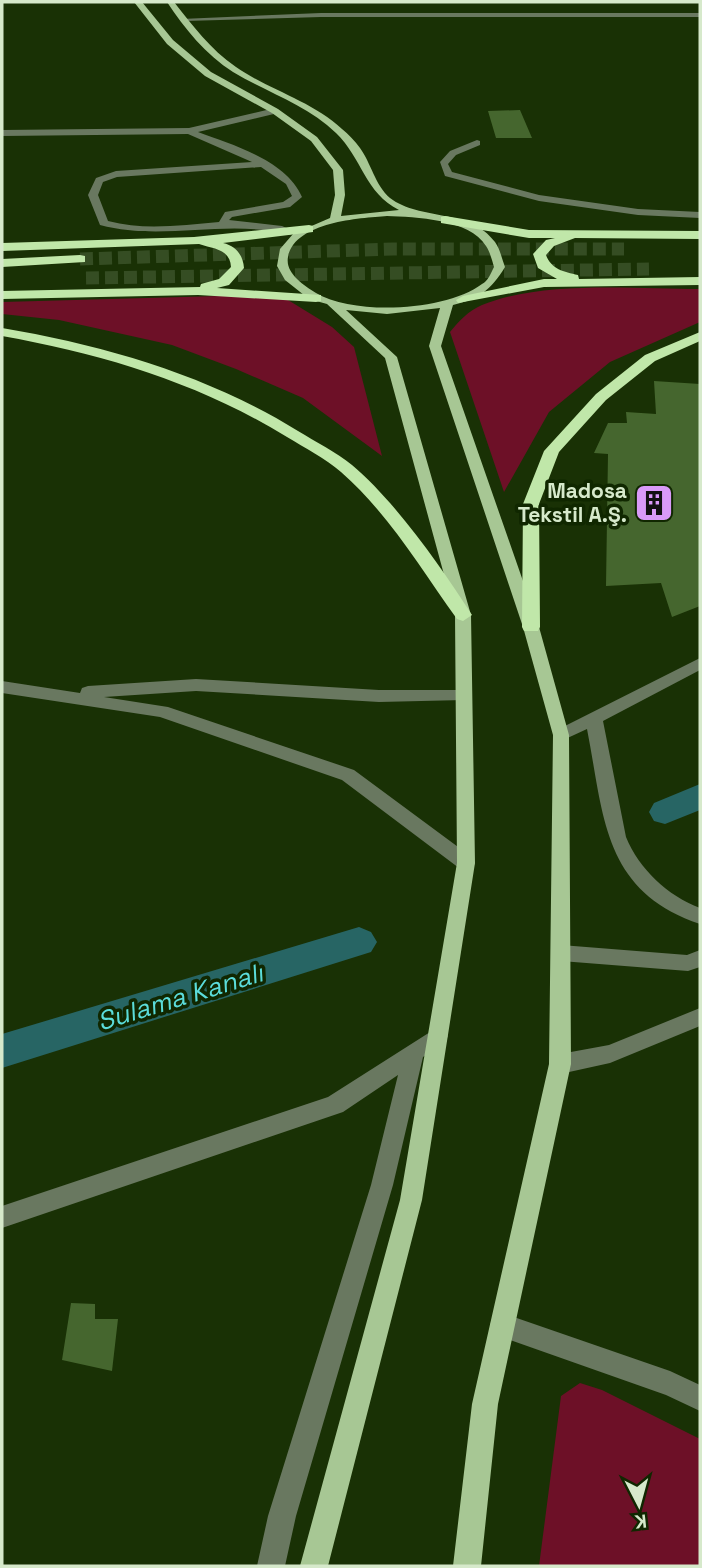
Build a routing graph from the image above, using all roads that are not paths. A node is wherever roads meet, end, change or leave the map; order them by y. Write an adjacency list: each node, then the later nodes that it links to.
1 (138, 2): 5 (main road)
2 (170, 2): 4 (main road)
3 (700, 15): 4 (street)
4 (185, 19): 10 (main road)
5 (275, 111): 6 (street); 12 (main road)
6 (189, 131): 7 (street); 9 (street)
7 (2, 133)
8 (477, 143): 11 (street)
9 (261, 164): 14 (street); 14 (street)
10 (414, 214): 12 (main road); 13 (main road)
11 (700, 215)
12 (335, 219): 15 (main road)
13 (444, 220): 17 (highway); 34 (main road)
14 (226, 224): 16 (street)
15 (309, 229): 16 (highway); 33 (main road)
16 (290, 232): 19 (highway)
17 (581, 235): 18 (highway); 28 (highway)
18 (700, 235)
19 (194, 239): 20 (highway); 31 (highway)
20 (2, 247)
21 (662, 249): 22 (highway)
22 (700, 249)
23 (80, 259): 24 (highway)
24 (2, 263)
25 (700, 268): 26 (highway)
26 (649, 269)
27 (86, 278): 30 (highway)
28 (586, 281): 29 (highway); 34 (highway)
29 (700, 281)
30 (2, 283)
31 (198, 290): 32 (highway); 33 (highway)
32 (2, 295)
33 (324, 301): 34 (main road); 37 (main road)
34 (455, 303): 38 (main road)
35 (2, 332): 37 (highway)
36 (700, 336): 38 (highway)
37 (463, 615): 42 (main road)
38 (531, 627): 44 (main road)
39 (700, 663): 43 (street)
40 (2, 687): 41 (street)
41 (53, 694): 42 (street); 45 (street)
42 (464, 694): 45 (main road)
43 (593, 719): 44 (street); 46 (street)
44 (561, 735): 47 (main road)
45 (466, 863): 50 (main road)
46 (700, 916)
47 (561, 953): 48 (street); 52 (main road)
48 (700, 958)
49 (700, 1017): 52 (street)
50 (438, 1036): 51 (street); 57 (main road)
51 (414, 1052): 53 (street); 56 (street)
52 (560, 1064): 54 (main road)
53 (2, 1217)
54 (502, 1325): 55 (street); 58 (main road)
55 (700, 1398)
56 (271, 1566)
57 (314, 1566)
58 (467, 1566)

